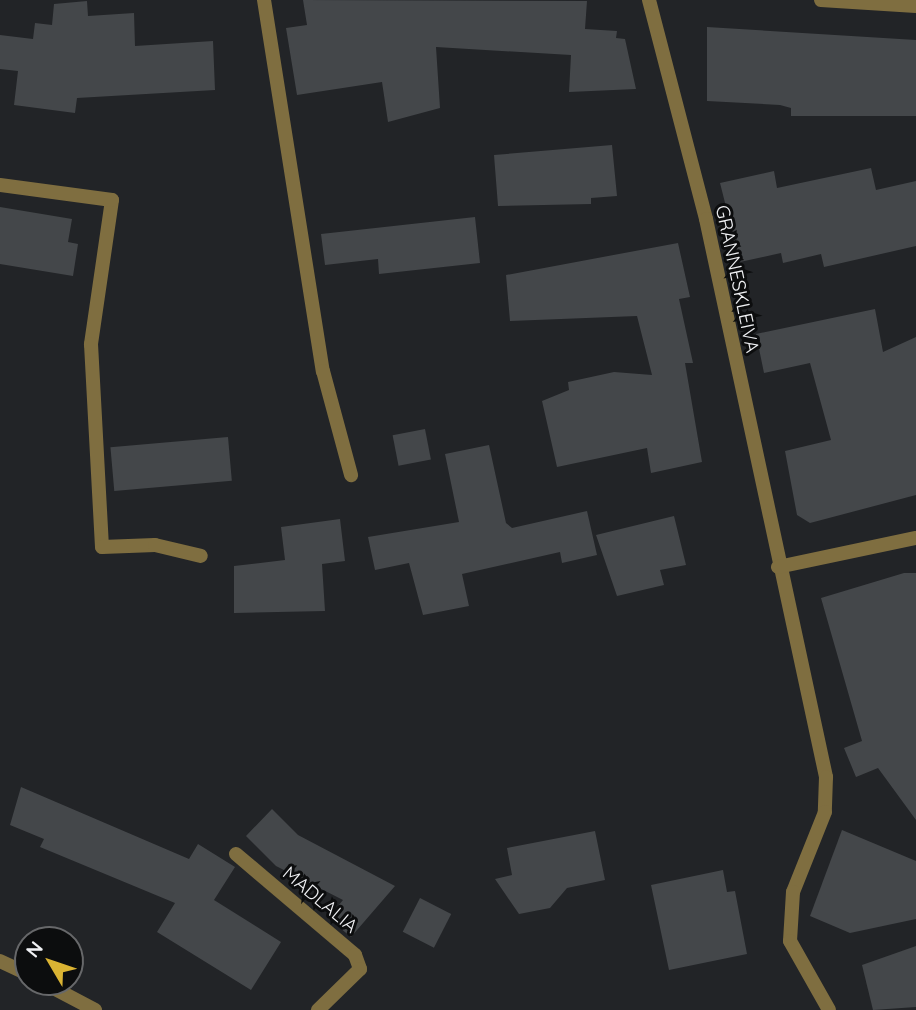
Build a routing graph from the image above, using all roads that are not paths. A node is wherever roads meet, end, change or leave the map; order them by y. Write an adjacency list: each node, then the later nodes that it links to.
1 (264, 0): 6 (street)
2 (649, 0): 9 (street, GRANNESKLEIVA)
3 (821, 0): 4 (street)
4 (916, 6)
5 (0, 185): 8 (street)
6 (351, 475)
7 (916, 538): 9 (street)
8 (201, 555)
9 (778, 567): 14 (street, GRANNESKLEIVA)
10 (236, 854): 13 (street, MADLALIA)
11 (68, 996): 12 (street)
12 (94, 1010)
13 (318, 1010)
14 (828, 1010)

